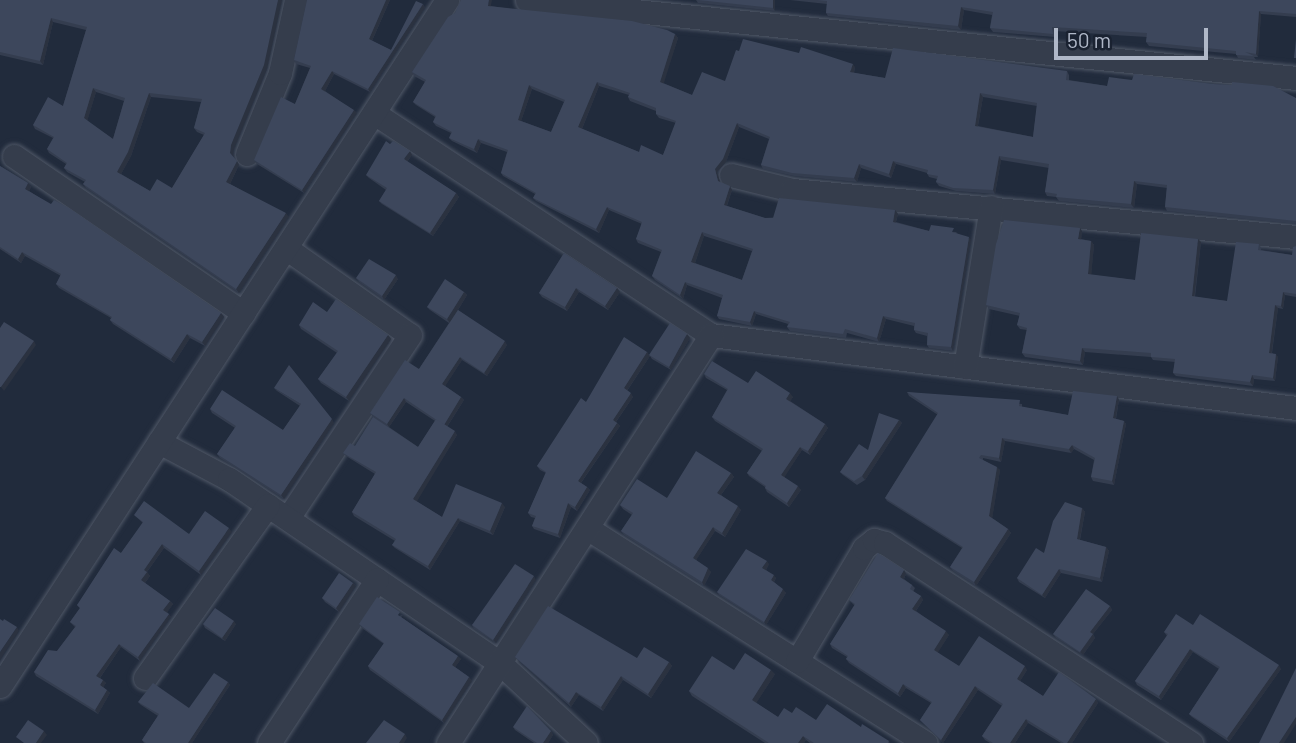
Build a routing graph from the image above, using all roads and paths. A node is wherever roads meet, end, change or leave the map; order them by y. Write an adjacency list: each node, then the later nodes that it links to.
1 (296, 0): 6 (street)
2 (447, 0): 5 (street)
3 (527, 0): 4 (street)
4 (1296, 78)
5 (374, 113): 11 (street); 13 (street)
6 (247, 154)
7 (14, 156): 12 (street)
8 (731, 175): 9 (street)
9 (991, 207): 10 (street); 14 (street)
10 (1296, 237)
11 (286, 248): 12 (street); 18 (street)
12 (243, 313): 16 (street)
13 (711, 335): 14 (street); 19 (street)
14 (965, 367): 15 (street)
15 (1296, 408)
16 (159, 442): 17 (street); 24 (street)
17 (268, 505): 18 (street); 23 (street)
18 (288, 518): 20 (street)
19 (587, 528): 21 (street); 22 (street)
20 (377, 579): 22 (street); 25 (street)
21 (797, 661): 28 (street); 29 (street)
22 (500, 663): 26 (street); 27 (street)
23 (145, 678)
24 (0, 686)
25 (269, 743)
26 (449, 743)
27 (586, 743)
28 (926, 743)
29 (1191, 743)

